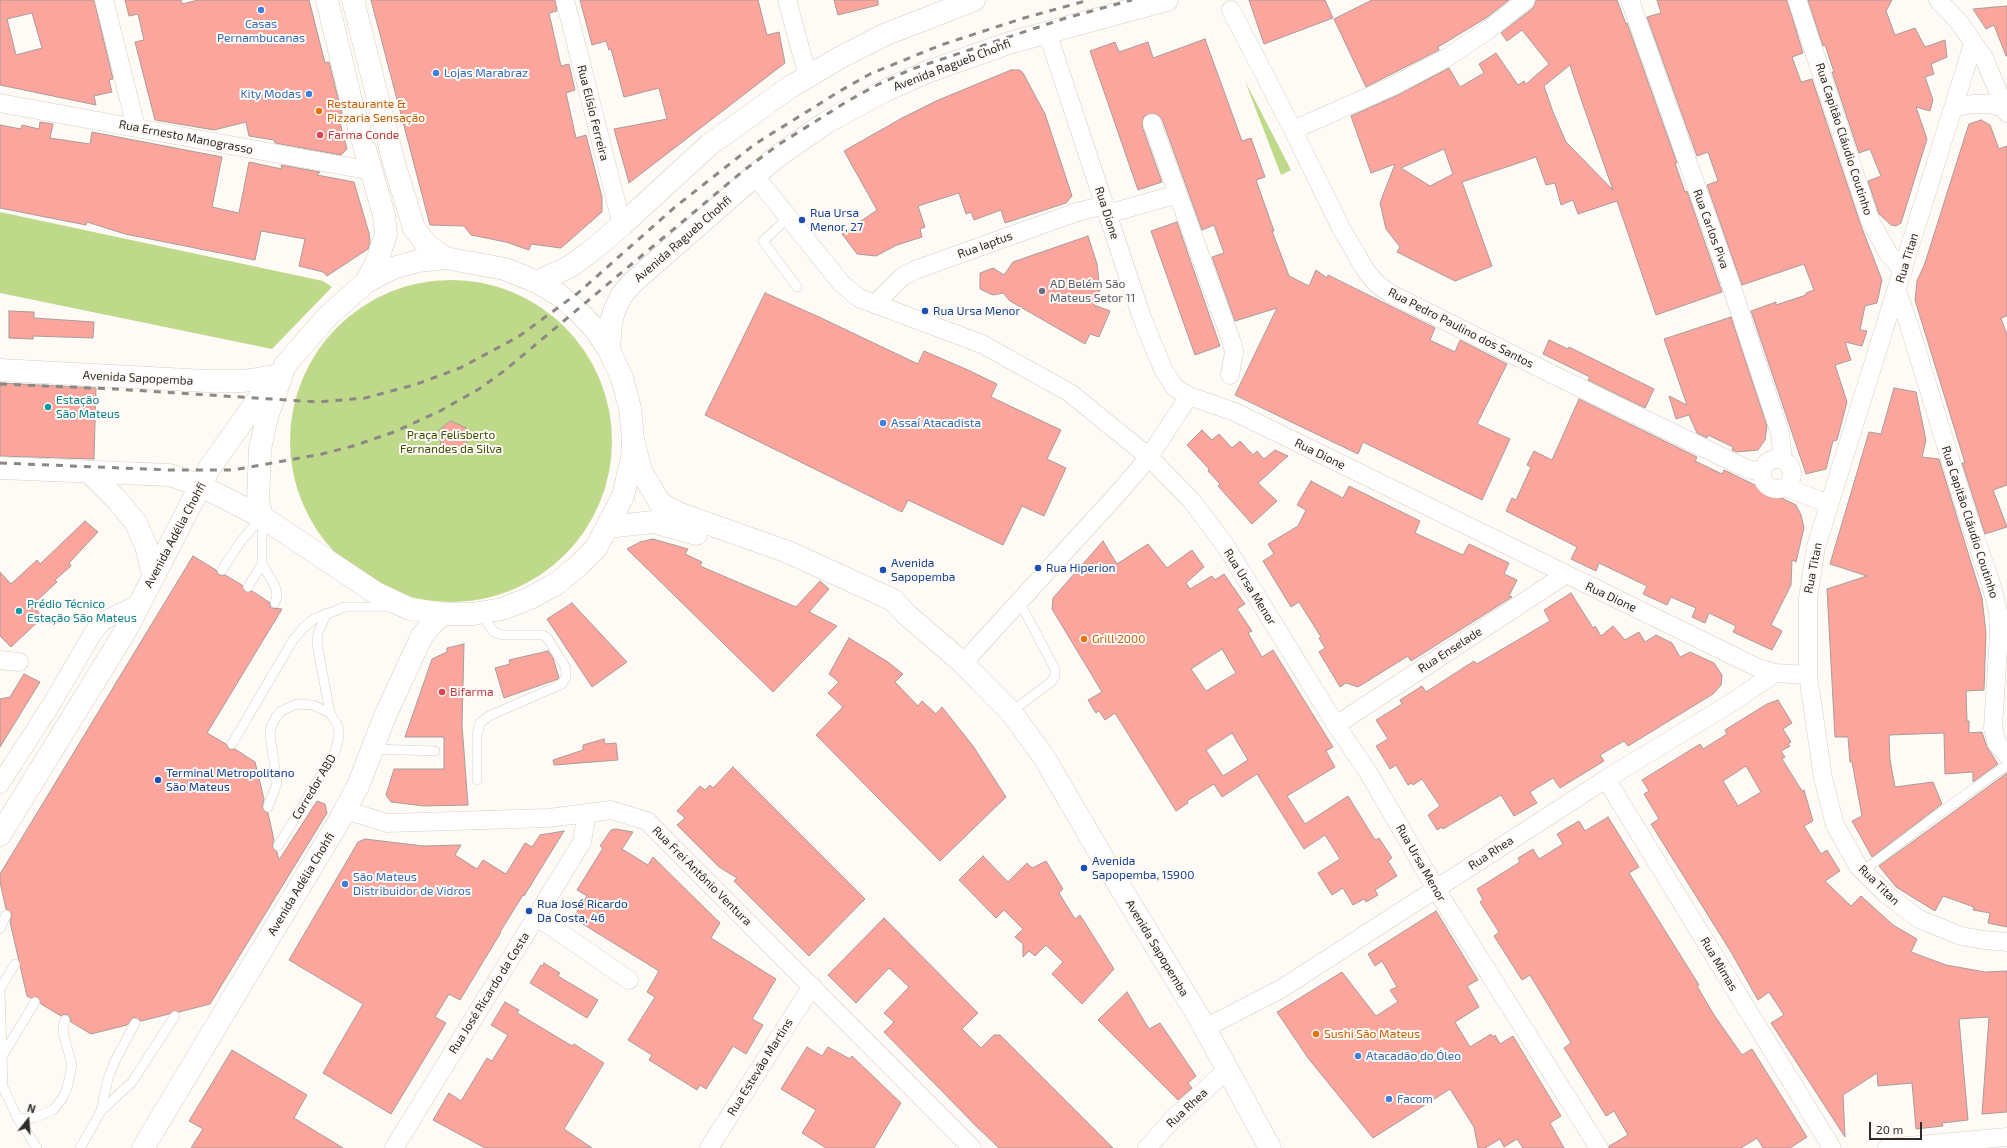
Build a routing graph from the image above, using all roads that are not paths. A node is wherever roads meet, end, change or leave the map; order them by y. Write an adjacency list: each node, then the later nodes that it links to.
1 (104, 0): 20 (street)
2 (326, 0): 22 (main road)
3 (353, 0): 28 (main road)
4 (565, 0): 27 (street, Rua Elísio Ferreira)
5 (787, 0): 15 (street)
6 (974, 0): 15 (main road)
7 (1166, 0): 13 (main road, Avenida Ragueb Chohfi)
8 (1526, 0): 21 (street)
9 (1630, 0): 42 (street, Rua Carlos Piva)
10 (1798, 0): 29 (street, Rua Capitão Cláudio Coutinho)
11 (1938, 0): 14 (street)
12 (1231, 10): 21 (street, Rua Pedro Paulino dos Santos)
13 (1047, 32): 23 (main road, Avenida Ragueb Chohfi); 25 (street, Rua Dione)
14 (1973, 44): 17 (street, Rua Titan); 18 (street)
15 (808, 77): 27 (main road)
16 (0, 103): 20 (street, Rua Ernesto Manograsso)
17 (1953, 108): 18 (street); 29 (street, Rua Titan)
18 (2006, 111)
19 (1152, 123): 24 (street)
20 (136, 127): 22 (street, Rua Ernesto Manograsso)
21 (1293, 130): 44 (street, Rua Pedro Paulino dos Santos)
22 (372, 172): 30 (main road)
23 (755, 176): 26 (street, Rua Ursa Menor); 35 (main road, Avenida Ragueb Chohfi)
24 (1178, 194): 25 (street, Rua Iaptus); 38 (street)
25 (1106, 209): 34 (street, Rua Iaptus); 39 (street, Rua Dione)
26 (788, 218): 32 (lane); 34 (street, Rua Ursa Menor)
27 (622, 225): 31 (main road)
28 (446, 258): 30 (main road); 31 (main road)
29 (1903, 270): 33 (street, Rua Titan)
30 (366, 282): 37 (main road)
31 (537, 282): 35 (main road)
32 (797, 287)
33 (1897, 291): 48 (street, Rua Titan); 75 (street, Rua Capitão Cláudio Coutinho)
34 (876, 303): 41 (street, Rua Ursa Menor)
35 (609, 350): 40 (main road)
36 (0, 370): 37 (main road, Avenida Sapopemba)
37 (280, 370): 46 (main road, Avenida Adélia Chohfi); 49 (main road)
38 (1230, 375)
39 (1189, 396): 41 (street); 54 (street, Rua Dione)
40 (633, 439): 50 (main road); 63 (main road, Avenida Sapopemba)
41 (1149, 457): 56 (street); 71 (street, Rua Ursa Menor)
42 (1780, 459): 44 (street); 47 (street)
43 (0, 468): 45 (main road)
44 (1762, 472): 47 (street)
45 (90, 473): 46 (main road); 53 (main road)
46 (201, 486): 49 (main road); 53 (main road, Avenida Adélia Chohfi)
47 (1786, 487): 48 (street)
48 (1829, 504): 68 (street, Rua Titan)
49 (262, 517): 51 (lane); 52 (lane); 59 (main road)
50 (607, 527): 60 (main road); 63 (main road)
51 (262, 564): 55 (lane); 58 (lane)
52 (222, 570)
53 (153, 575): 57 (main road, Avenida Adélia Chohfi)
54 (1565, 575): 67 (street, Rua Dione); 71 (street, Rua Enselade)
55 (248, 587)
56 (1019, 601): 66 (street); 69 (lane)
57 (140, 603): 79 (street); 83 (main road, Avenida Adélia Chohfi)
58 (275, 603)
59 (404, 607): 61 (lane); 62 (main road)
60 (482, 612): 62 (main road); 78 (lane)
61 (327, 613): 70 (lane, Corredor ABD); 72 (lane)
62 (443, 614): 73 (main road, Avenida Adélia Chohfi)
63 (906, 614): 66 (main road, Avenida Sapopemba)
64 (0, 660): 65 (street)
65 (19, 662)
66 (963, 663): 69 (main road, Avenida Sapopemba)
67 (1775, 673): 68 (street, Rua Dione); 77 (street, Rua Rhea)
68 (1808, 675): 85 (street, Rua Titan)
69 (1012, 712): 100 (main road, Avenida Sapopemba)
70 (330, 713): 80 (lane); 84 (lane, Corredor ABD)
71 (1336, 725): 86 (street, Rua Ursa Menor)
72 (232, 744)
73 (372, 749): 74 (lane); 81 (main road, Avenida Adélia Chohfi)
74 (435, 751)
75 (2007, 756)
76 (2007, 765): 85 (lane)
77 (1606, 779): 86 (street, Rua Rhea); 115 (street, Rua Mimas)
78 (477, 780)
79 (0, 784)
80 (268, 807)
81 (345, 810): 82 (street, Rua Frei Antônio Ventura); 108 (main road, Avenida Adélia Chohfi)
82 (587, 813): 88 (street, Rua José Ricardo da Costa); 93 (street, Rua Frei Antônio Ventura)
83 (0, 835)
84 (278, 846)
85 (1863, 871): 90 (street, Rua Titan)
86 (1436, 889): 100 (street, Rua Rhea); 114 (street, Rua Ursa Menor)
87 (6, 916): 89 (lane)
88 (536, 916): 92 (street); 109 (street, Rua José Ricardo da Costa)
89 (0, 929)
90 (2007, 942)
91 (15, 964): 94 (lane)
92 (629, 980)
93 (812, 986): 110 (street, Rua Estevão Martins); 111 (street, Rua Frei Antônio Ventura)
94 (0, 989)
95 (0, 992): 101 (lane)
96 (35, 1002): 101 (lane)
97 (175, 1016): 103 (lane)
98 (65, 1020): 104 (lane)
99 (136, 1022): 103 (lane)
100 (1205, 1028): 102 (main road, Avenida Sapopemba)
101 (3, 1055): 104 (lane)
102 (1228, 1069): 112 (street, Rua Rhea); 113 (main road, Avenida Sapopemba)
103 (101, 1111): 107 (lane)
104 (18, 1119): 106 (lane)
105 (2007, 1137): 116 (street)
106 (38, 1148)
107 (80, 1148)
108 (143, 1148)
109 (394, 1148)
110 (709, 1148)
111 (972, 1148)
112 (1147, 1148)
113 (1270, 1148)
114 (1600, 1148)
115 (1832, 1148)
116 (1887, 1148)

